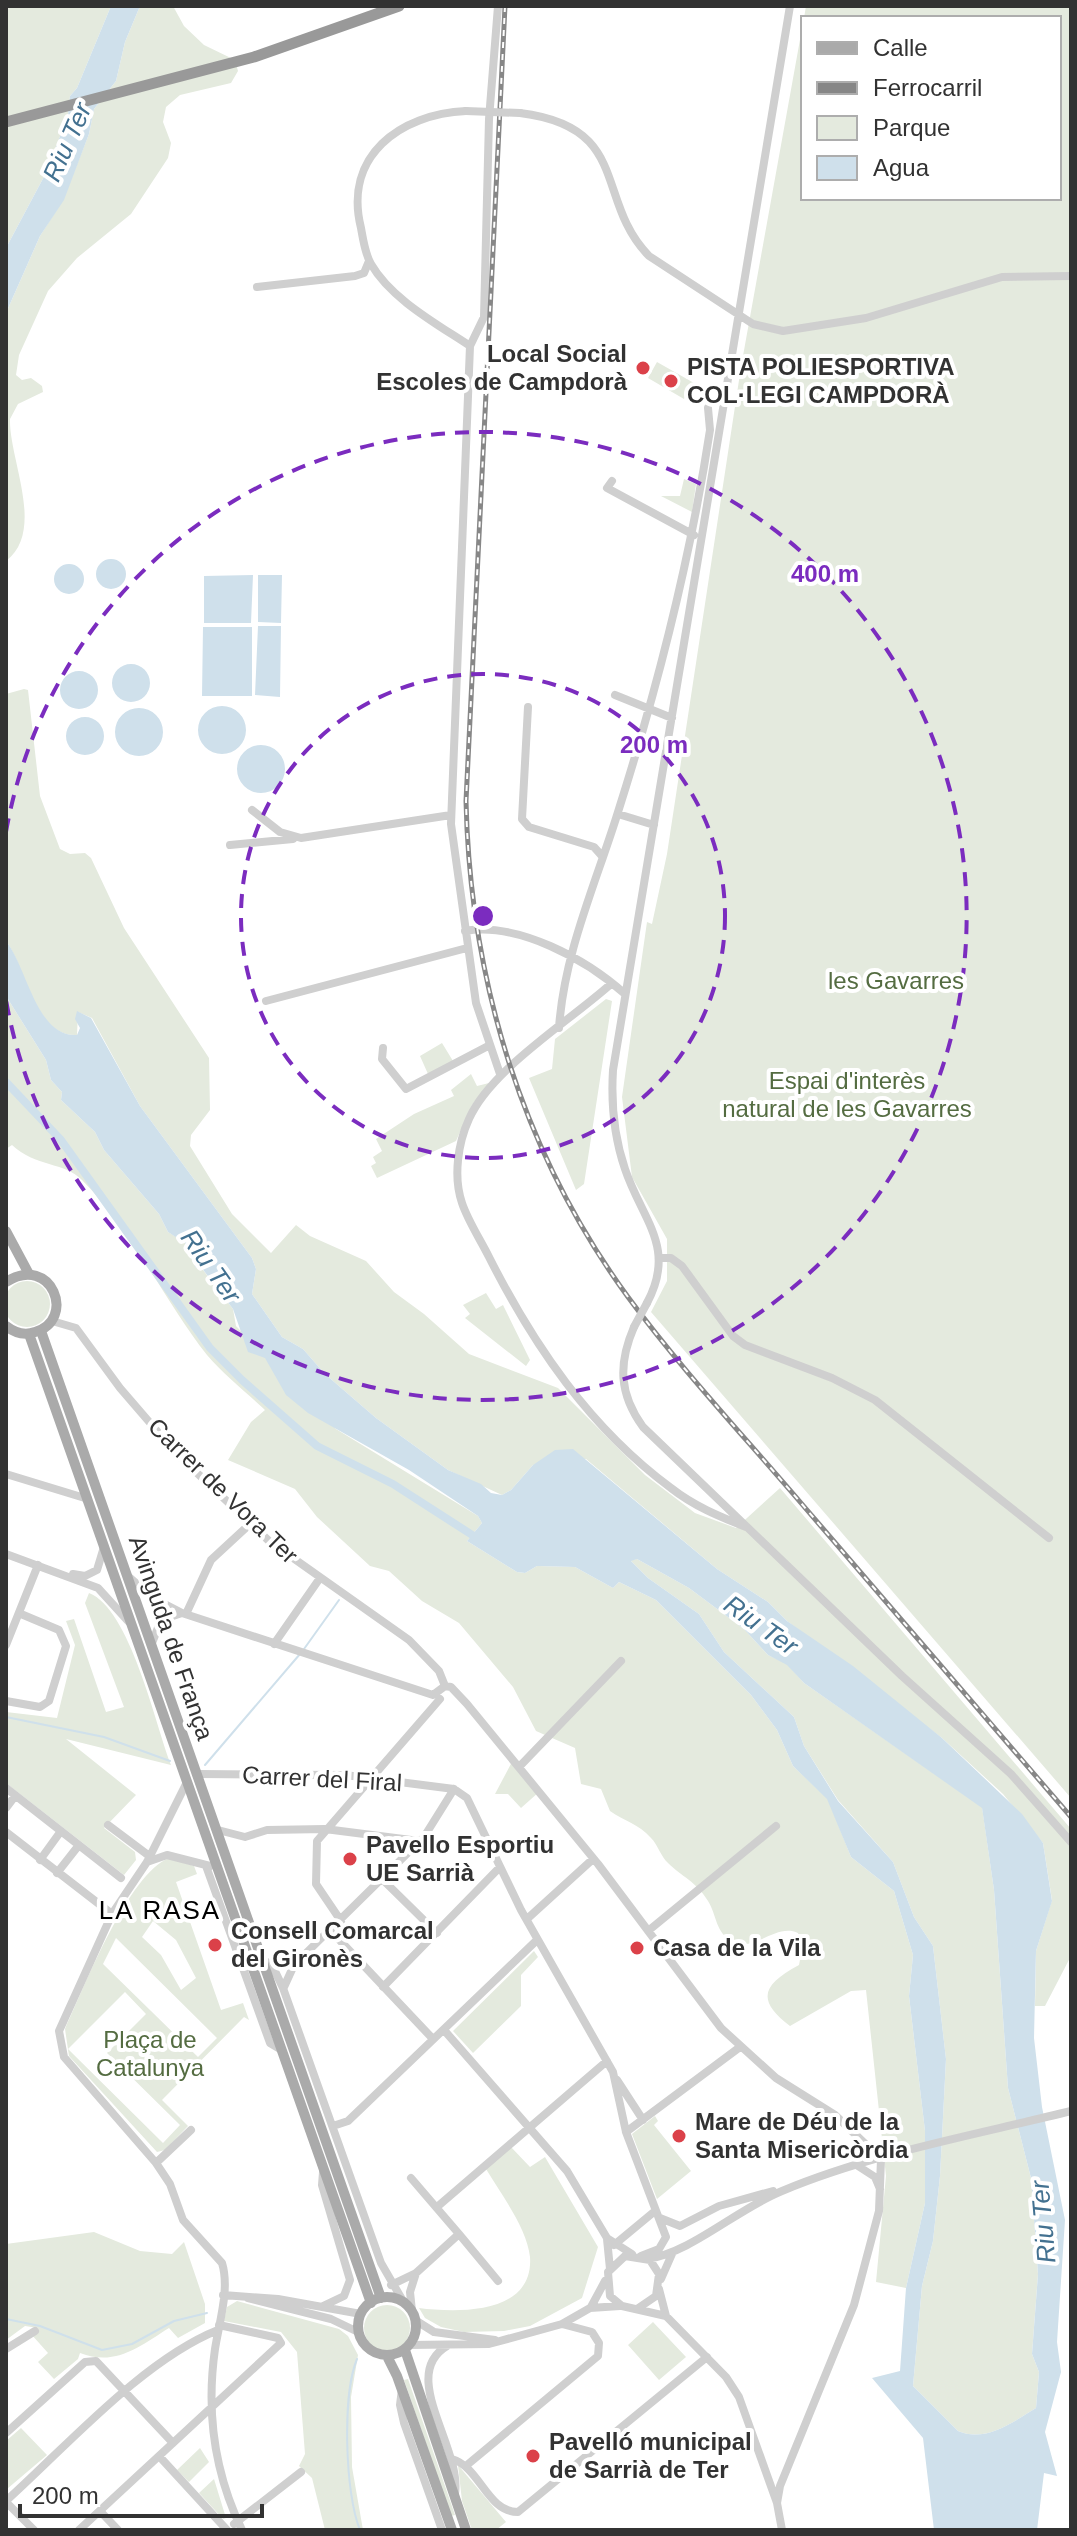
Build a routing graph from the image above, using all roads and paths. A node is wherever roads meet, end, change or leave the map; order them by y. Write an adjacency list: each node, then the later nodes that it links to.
1 (399, 6): 4 (highway)
2 (498, 6): 9 (street)
3 (788, 6): 8 (street)
4 (6, 122)
5 (369, 261): 7 (street); 8 (street, bridge); 9 (street)
6 (1071, 276): 8 (street)
7 (257, 287)
8 (738, 315): 16 (street)
9 (470, 346): 19 (street)
10 (708, 408): 12 (street)
11 (612, 481): 12 (street)
12 (694, 535): 15 (street)
13 (615, 695): 15 (street)
14 (528, 707): 23 (street)
15 (648, 709): 16 (street); 18 (street)
16 (672, 718): 20 (street)
17 (252, 810): 21 (street)
18 (618, 814): 20 (street); 23 (street)
19 (451, 815): 21 (street); 24 (street)
20 (654, 825): 28 (street)
21 (301, 838): 22 (street)
22 (230, 845)
23 (602, 856): 26 (street)
24 (465, 931): 25 (street); 26 (street)
25 (467, 948): 29 (street); 31 (street)
26 (571, 959): 27 (street); 30 (street)
27 (612, 983): 28 (street); 30 (street)
28 (625, 994): 35 (street)
29 (266, 1001)
30 (559, 1028): 33 (street)
31 (490, 1045): 32 (street); 33 (street)
32 (383, 1048)
33 (500, 1074): 47 (street)
34 (6, 1231): 36 (main road)
35 (660, 1258): 47 (street, bridge); 48 (street)
36 (29, 1274): 37 (main road); 38 (main road)
37 (6, 1281)
38 (52, 1321): 40 (main road); 46 (street, Carrer de Vora Ter)
39 (6, 1326): 41 (main road)
40 (41, 1331): 42 (main road); 53 (main road, Avinguda de França)
41 (16, 1332): 42 (main road); 43 (street)
42 (29, 1334): 45 (main road, Avinguda de França)
43 (6, 1341)
44 (6, 1474): 45 (street)
45 (88, 1499): 49 (main road, Avinguda de França)
46 (251, 1523): 54 (street, Carrer de Vora Ter); 56 (street)
47 (746, 1527): 79 (street)
48 (1049, 1538)
49 (104, 1543): 52 (street); 57 (main road, Avinguda de França)
50 (6, 1554): 51 (street)
51 (38, 1565): 52 (street); 55 (street)
52 (65, 1574): 57 (street)
53 (129, 1577): 56 (street); 58 (main road, Avinguda de França)
54 (320, 1578): 59 (street); 62 (street, Carrer de Vora Ter)
55 (21, 1614): 60 (street); 63 (street)
56 (184, 1614): 58 (street); 59 (street)
57 (132, 1626): 67 (main road, Avinguda de França)
58 (152, 1643): 65 (main road, Avinguda de França)
59 (274, 1644): 62 (street)
60 (6, 1645)
61 (621, 1661): 64 (street)
62 (444, 1692): 64 (street, Carrer de Vora Ter); 66 (street)
63 (6, 1701)
64 (519, 1767): 82 (street, Carrer de Vora Ter)
65 (199, 1774): 66 (street, Carrer del Firal); 75 (main road, Avinguda de França)
66 (370, 1777): 69 (street, Carrer del Firal); 74 (street)
67 (188, 1782): 81 (street); 86 (main road, Avinguda de França)
68 (6, 1788): 70 (street)
69 (454, 1789): 78 (street); 85 (street)
70 (15, 1796): 71 (street); 76 (street)
71 (6, 1808)
72 (108, 1825): 81 (street)
73 (776, 1826): 95 (street)
74 (325, 1829): 75 (street); 78 (street); 92 (street)
75 (218, 1830): 99 (main road, Avinguda de França)
76 (61, 1831): 80 (street); 83 (street)
77 (6, 1832): 83 (street)
78 (419, 1841): 89 (street)
79 (1071, 1842)
80 (79, 1845): 87 (street); 88 (street)
81 (147, 1859): 84 (street); 90 (street)
82 (593, 1859): 91 (street); 95 (street, Carrer de Vora Ter)
83 (40, 1860): 87 (street)
84 (206, 1866): 86 (street); 98 (street, Avinguda de França)
85 (500, 1867): 91 (street); 96 (street)
86 (218, 1869): 93 (main road, Avinguda de França)
87 (57, 1873): 90 (street)
88 (121, 1878)
89 (382, 1879): 92 (street); 96 (street)
90 (112, 1914): 115 (street)
91 (527, 1919): 97 (street)
92 (341, 1921): 94 (street)
93 (238, 1927): 98 (street); 105 (main road, Avinguda de França)
94 (331, 1931): 100 (street); 101 (street)
95 (648, 1931): 104 (street, Carrer de Vora Ter)
96 (437, 1933): 100 (street)
97 (537, 1940): 102 (street); 106 (street)
98 (233, 1941): 105 (street, Avinguda de França)
99 (263, 1959): 101 (street, Avinguda de França); 134 (main road, Avinguda de França)
100 (383, 1987): 103 (street)
101 (283, 1988): 110 (street, Avinguda de França)
102 (444, 2030): 103 (street); 111 (street)
103 (433, 2039): 110 (street)
104 (740, 2047): 109 (street); 114 (street, Carrer de Vora Ter)
105 (280, 2049): 117 (main road, Avinguda de França)
106 (607, 2061): 107 (street); 111 (street)
107 (613, 2072): 109 (street); 113 (street)
108 (1071, 2111): 114 (street)
109 (643, 2120): 113 (street)
110 (333, 2126): 130 (street, Avinguda de França)
111 (528, 2127): 121 (street); 124 (street)
112 (191, 2130): 115 (street)
113 (626, 2132): 122 (street)
114 (885, 2158): 116 (street); 120 (street)
115 (156, 2163): 132 (street)
116 (858, 2166): 119 (street); 120 (street)
117 (324, 2168): 134 (main road, Avinguda de França); 136 (street, Avinguda de França)
118 (411, 2178): 121 (street)
119 (780, 2191): 122 (street); 125 (street)
120 (881, 2194): 165 (street)
121 (437, 2207): 123 (street)
122 (657, 2214): 124 (street); 126 (street)
123 (459, 2234): 127 (street); 129 (street)
124 (610, 2242): 126 (street); 128 (street)
125 (672, 2254): 126 (street); 131 (street)
126 (640, 2256): 128 (street); 131 (street)
127 (416, 2273): 130 (street); 141 (street)
128 (608, 2273): 137 (street); 138 (street)
129 (498, 2281)
130 (391, 2285): 135 (street, Avinguda de França)
131 (660, 2285): 139 (street); 142 (street)
132 (223, 2295): 133 (street); 144 (street)
133 (248, 2298): 136 (street); 146 (street)
134 (376, 2300): 135 (main road); 140 (main road)
135 (403, 2301): 141 (main road)
136 (323, 2306): 140 (street)
137 (622, 2306): 138 (street); 139 (street)
138 (590, 2308): 143 (street)
139 (637, 2309): 142 (street)
140 (361, 2314): 146 (main road)
141 (414, 2315): 147 (street); 149 (main road)
142 (666, 2316): 152 (street)
143 (562, 2324): 147 (street); 162 (street)
144 (218, 2327): 155 (street); 156 (street); 156 (street)
145 (35, 2331): 150 (street)
146 (358, 2332): 151 (main road)
147 (500, 2340): 148 (street)
148 (447, 2346): 149 (street); 157 (street)
149 (407, 2348): 151 (main road); 153 (main road)
150 (6, 2349)
151 (387, 2356): 154 (main road)
152 (707, 2357): 162 (street); 164 (street)
153 (415, 2387): 157 (street); 166 (main road)
154 (402, 2389): 175 (street); 176 (main road)
155 (126, 2392): 158 (street); 159 (street); 167 (street)
156 (209, 2407): 159 (street); 170 (street)
157 (435, 2408): 161 (street)
158 (6, 2433)
159 (173, 2443): 160 (street)
160 (159, 2456): 169 (street); 174 (street)
161 (452, 2459): 162 (street); 166 (street)
162 (467, 2465)
163 (301, 2472): 170 (street)
164 (766, 2472): 165 (street); 168 (street)
165 (785, 2473): 168 (street)
166 (455, 2499): 177 (main road)
167 (6, 2501): 171 (street)
168 (777, 2503): 178 (street)
169 (100, 2511): 172 (street); 173 (street)
170 (240, 2526): 174 (street)
171 (34, 2530)
172 (79, 2530)
173 (118, 2530)
174 (227, 2530)
175 (442, 2530)
176 (452, 2530)
177 (466, 2530)
178 (782, 2530)

